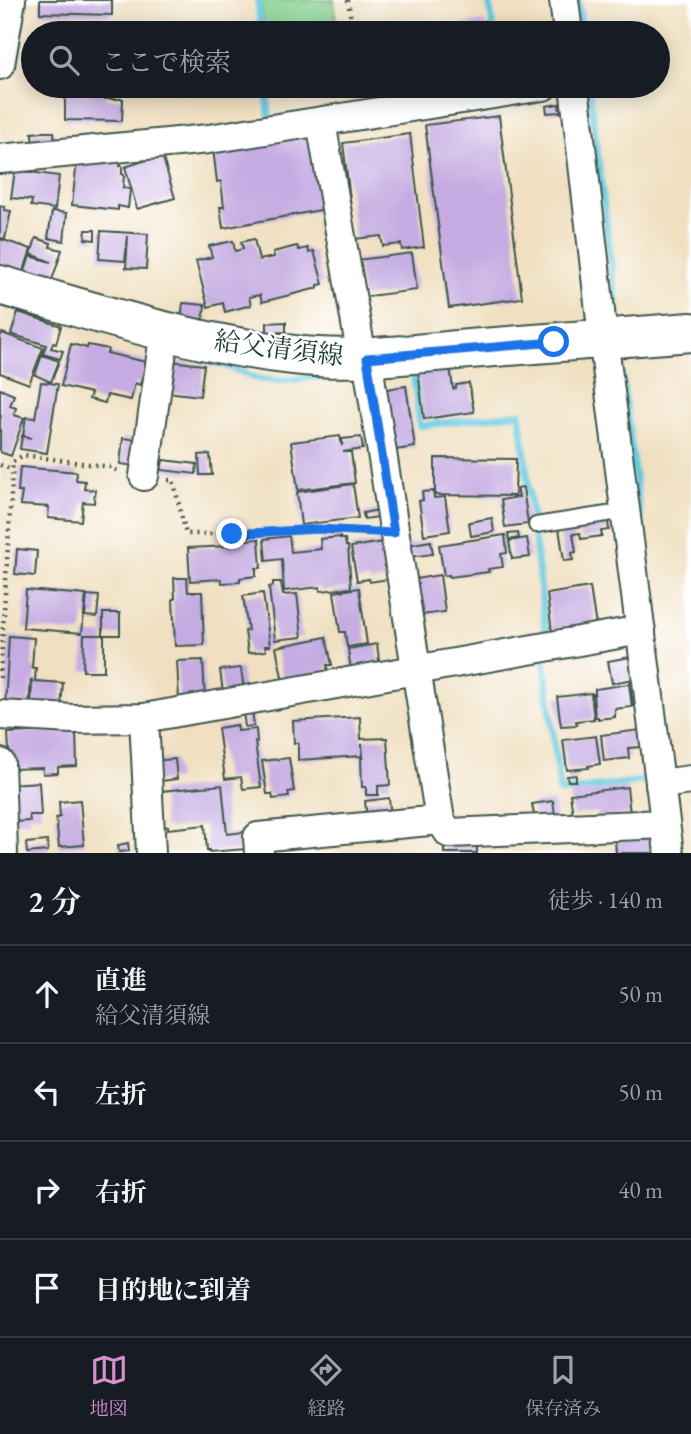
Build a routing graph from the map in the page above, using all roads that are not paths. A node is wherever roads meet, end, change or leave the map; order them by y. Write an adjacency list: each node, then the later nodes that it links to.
1 (11, 0): 4 (street)
2 (564, 0): 3 (street)
3 (567, 21)
4 (0, 65)
5 (469, 98): 7 (street)
6 (575, 98): 12 (street)
7 (321, 122): 8 (street); 13 (street)
8 (0, 159)
9 (0, 285): 10 (main road, 給父清須線)
10 (165, 331): 13 (main road, 給父清須線); 14 (street)
11 (691, 332): 12 (main road, 給父清須線)
12 (603, 337): 13 (main road, 給父清須線); 15 (street)
13 (365, 358): 18 (street)
14 (144, 475)
15 (626, 511): 16 (lane); 17 (street)
16 (536, 524)
17 (642, 630): 18 (street); 23 (street)
18 (416, 670): 20 (street); 24 (street)
19 (0, 715): 20 (street)
20 (144, 718): 27 (street)
21 (0, 763): 26 (street)
22 (691, 780): 23 (street)
23 (660, 784): 25 (street)
24 (440, 820): 25 (street); 28 (street)
25 (665, 824): 29 (street)
26 (3, 853)
27 (151, 853)
28 (259, 853)
29 (669, 853)

